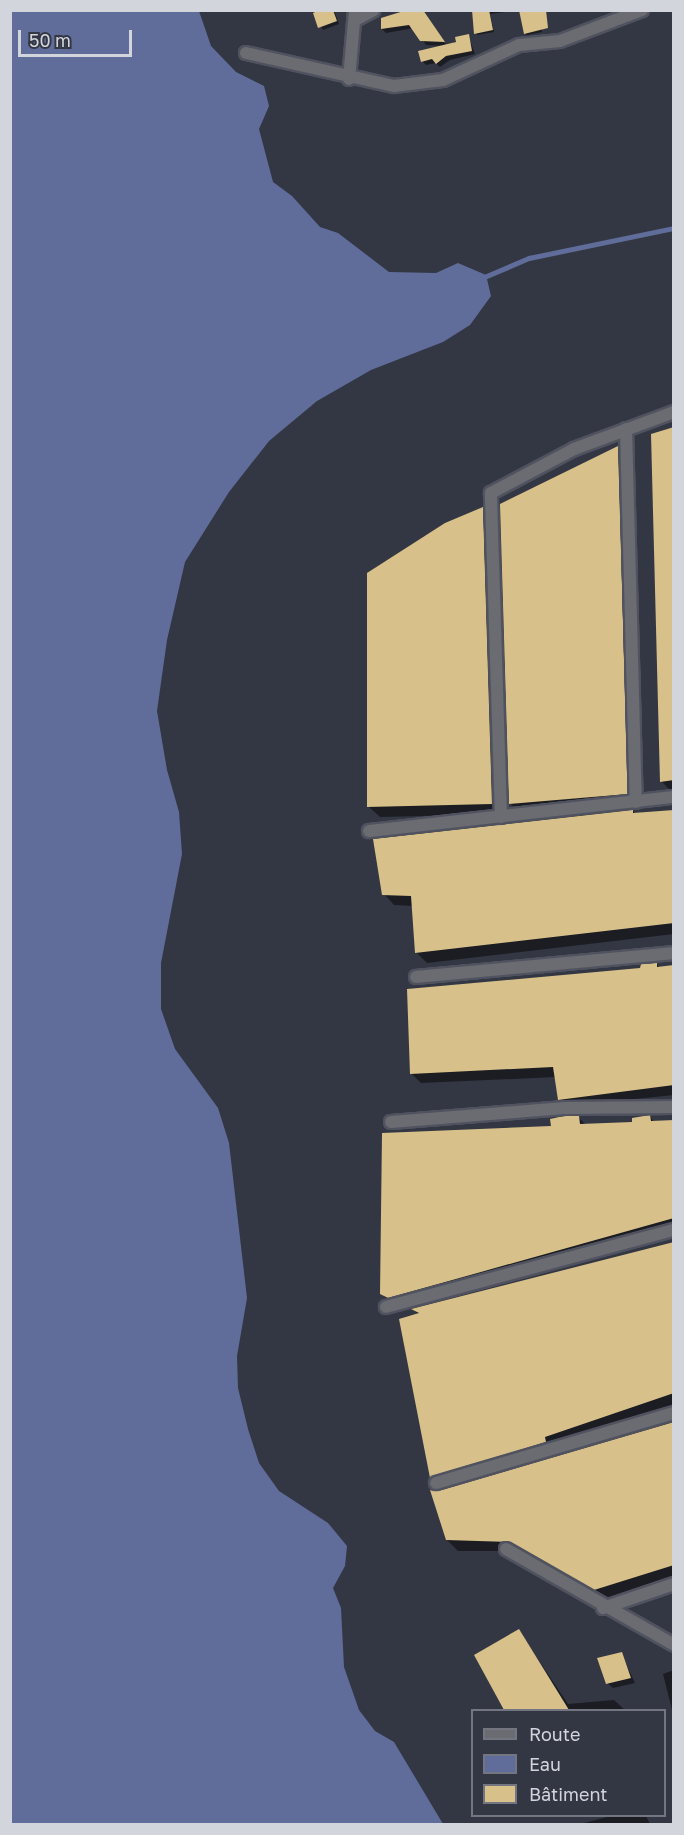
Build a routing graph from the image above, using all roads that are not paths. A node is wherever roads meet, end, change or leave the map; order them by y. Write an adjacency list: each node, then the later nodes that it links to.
1 (374, 10): 3 (street)
2 (642, 10): 5 (street)
3 (355, 15): 5 (street)
4 (246, 53): 5 (street)
5 (349, 79)
6 (674, 412): 7 (street)
7 (626, 429): 9 (street); 10 (street)
8 (674, 797): 9 (street)
9 (636, 802): 10 (street)
10 (501, 817): 11 (street)
11 (369, 831)
12 (674, 953): 13 (street)
13 (416, 977)
14 (674, 1107): 15 (street)
15 (391, 1122)
16 (674, 1230): 17 (street)
17 (386, 1307)
18 (674, 1413): 19 (street)
19 (436, 1483)
20 (506, 1549): 22 (street)
21 (674, 1584): 22 (street)
22 (603, 1608): 23 (street)
23 (674, 1645)

